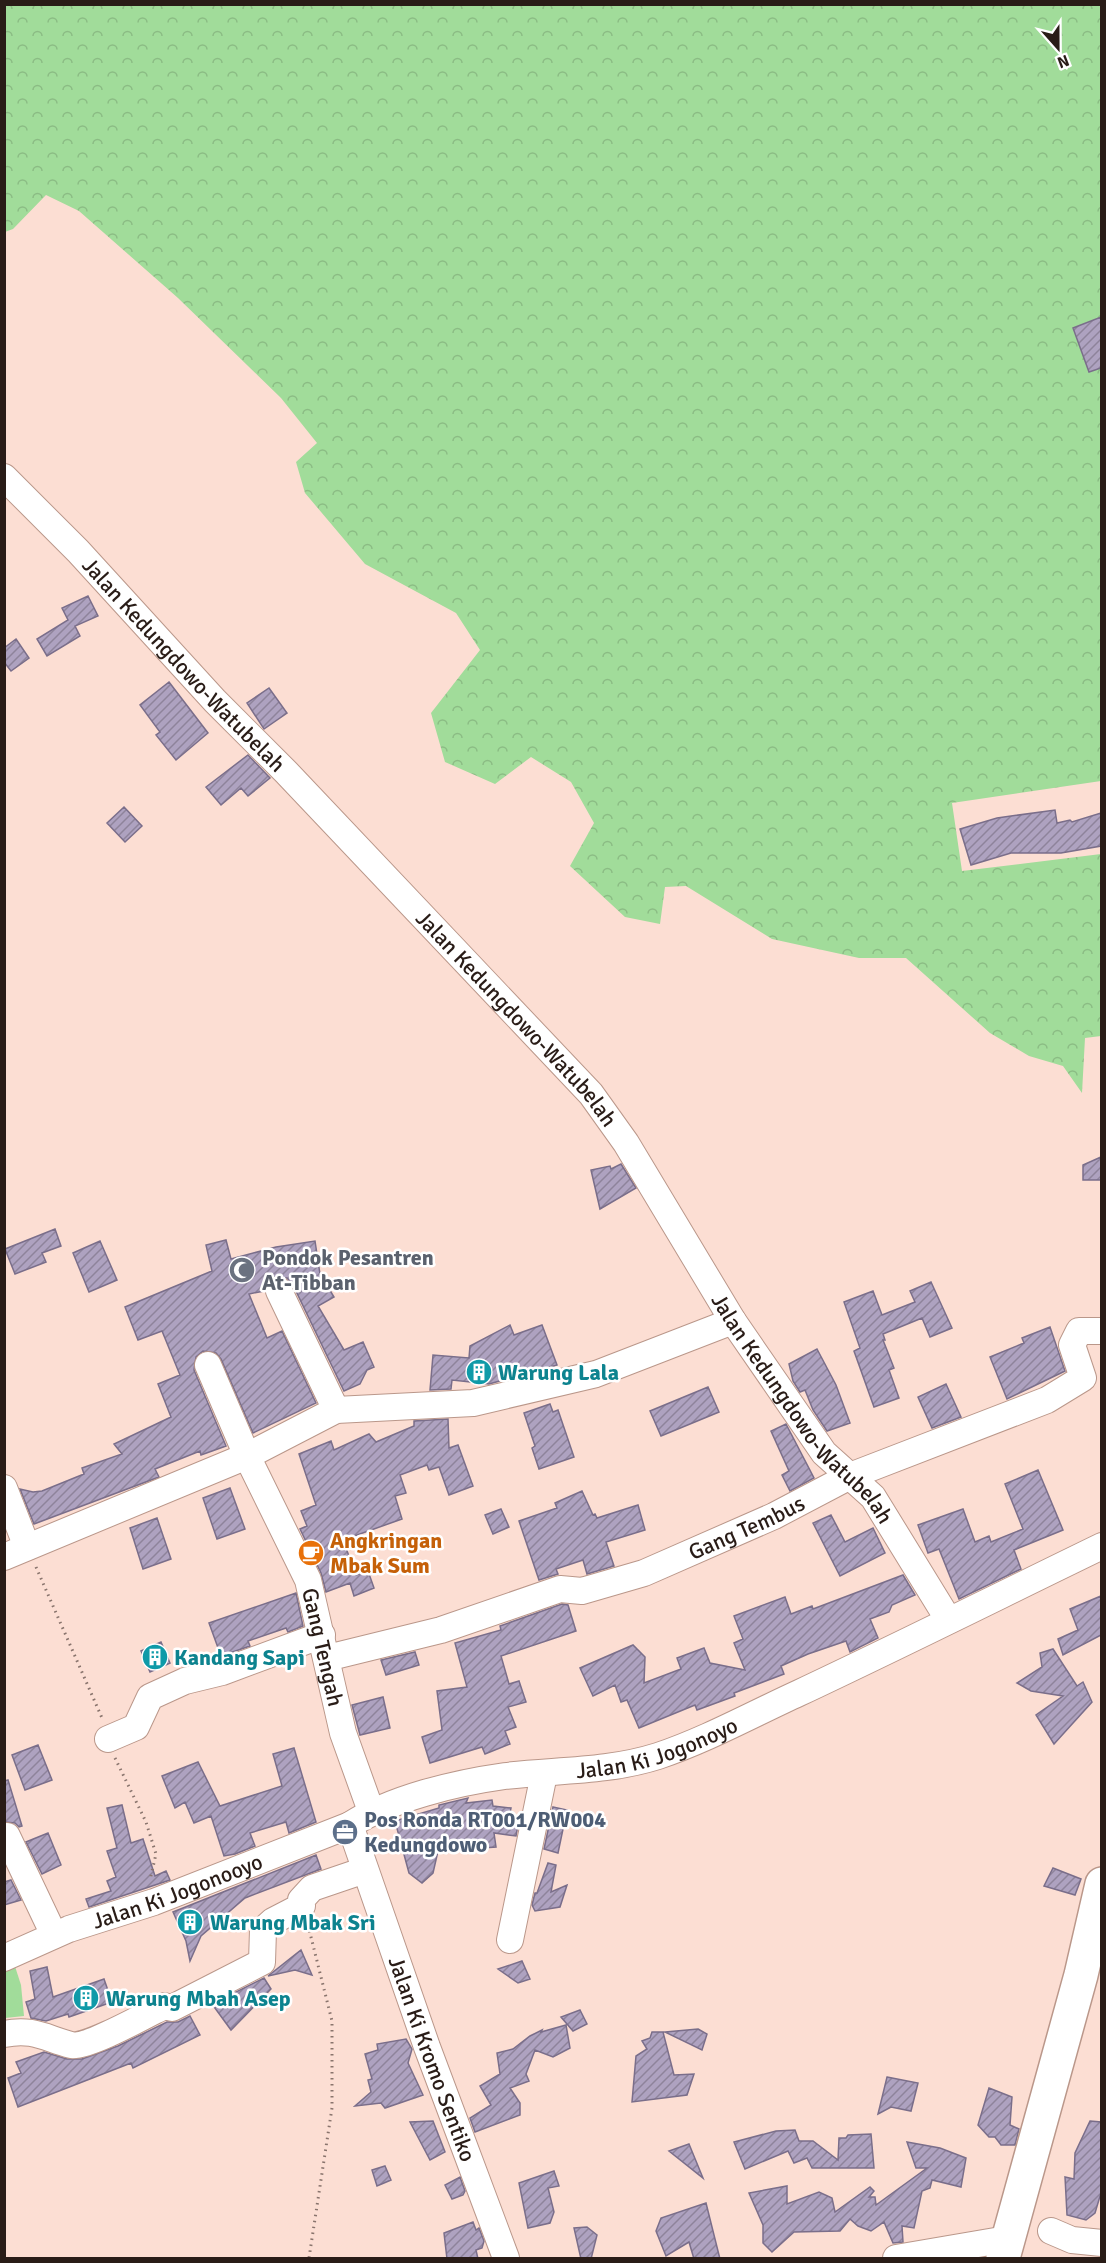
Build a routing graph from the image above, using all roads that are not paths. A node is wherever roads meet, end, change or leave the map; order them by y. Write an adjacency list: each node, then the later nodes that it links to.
1 (4, 477): 3 (street, Jalan Kedungdowo-Watubelah)
2 (279, 1291): 6 (street)
3 (733, 1321): 6 (street); 8 (street, Jalan Kedungdowo-Watubelah)
4 (1101, 1331): 8 (street, Gang Tembus)
5 (208, 1365): 7 (street, Gang Tengah)
6 (336, 1410): 7 (street)
7 (247, 1456): 11 (street); 13 (street, Gang Tengah)
8 (850, 1476): 12 (street, Jalan Kedungdowo-Watubelah); 13 (street, Gang Tembus)
9 (4, 1488): 11 (street)
10 (1101, 1546): 12 (street, Jalan Ki Jogonoyo)
11 (16, 1552)
12 (948, 1619): 15 (street, Jalan Ki Jogonoyo)
13 (325, 1646): 14 (street, Gang Tembus); 16 (street, Gang Tengah)
14 (108, 1739)
15 (544, 1774): 16 (street, Jalan Ki Jogonoyo); 21 (street)
16 (361, 1818): 18 (street, Jalan Ki Kromo Sentiko); 20 (street, Jalan Ki Jogonooyo)
17 (7, 1836): 20 (street)
18 (365, 1870): 23 (street); 27 (street, Jalan Ki Kromo Sentiko)
19 (1101, 1884): 26 (main road)
20 (54, 1935): 22 (street, Jalan Ki Jogonooyo)
21 (510, 1940)
22 (4, 1958)
23 (4, 2034)
24 (1052, 2231): 25 (street)
25 (1101, 2243)
26 (1005, 2249): 28 (street)
27 (506, 2259)
28 (896, 2259)

